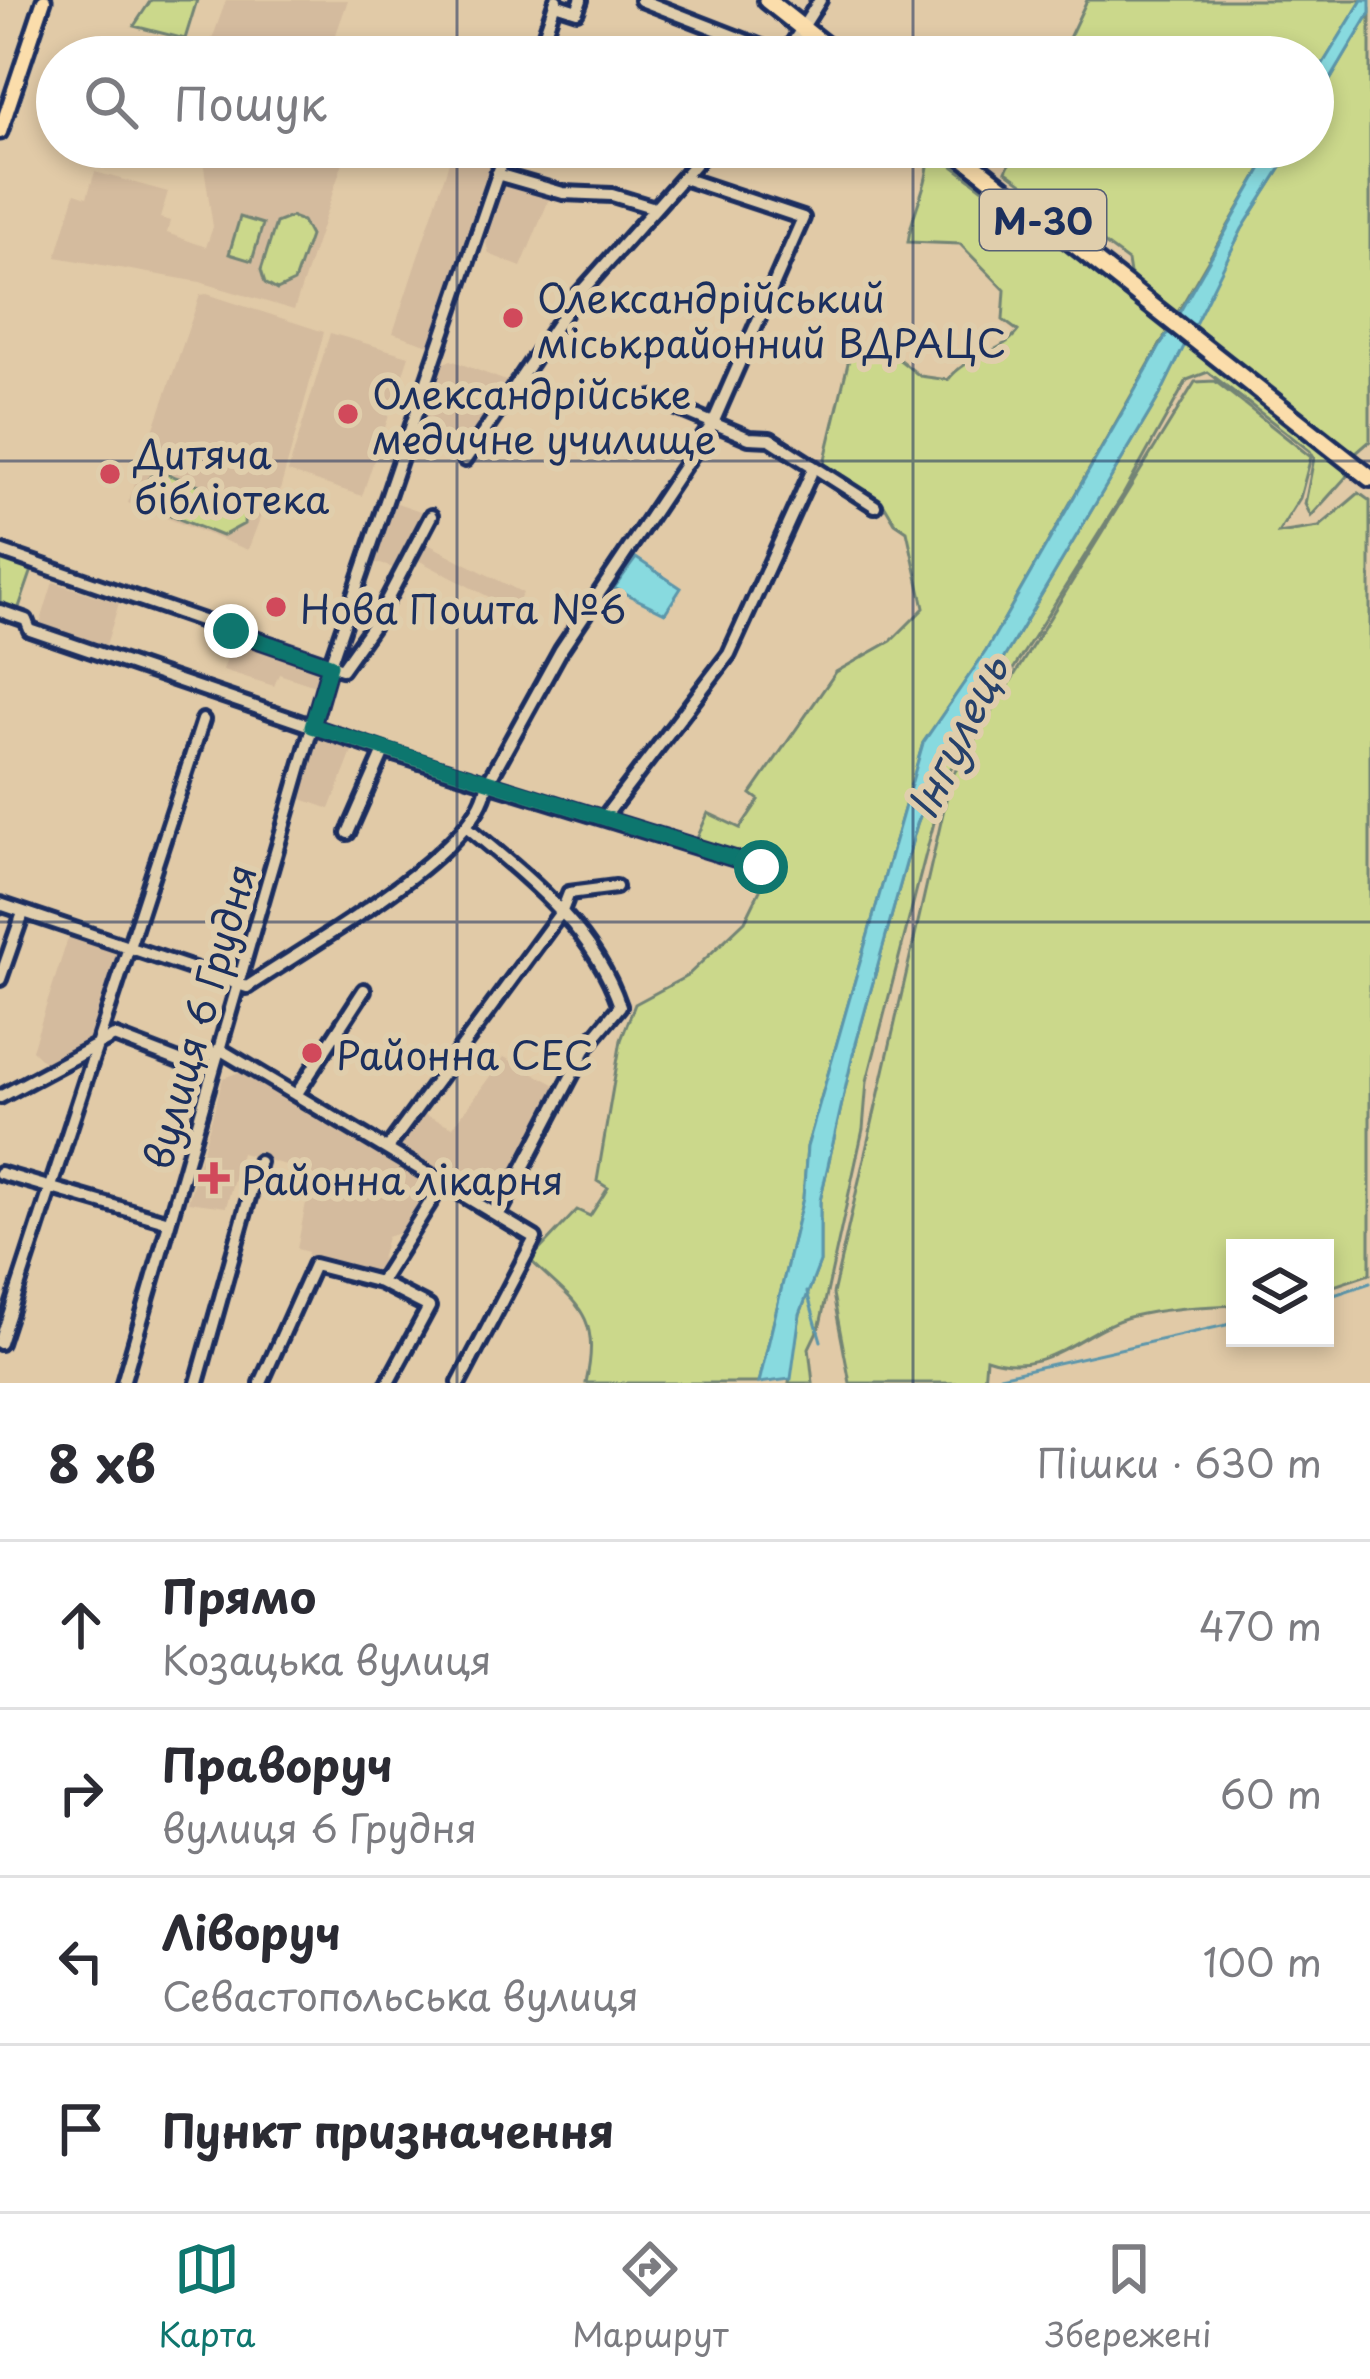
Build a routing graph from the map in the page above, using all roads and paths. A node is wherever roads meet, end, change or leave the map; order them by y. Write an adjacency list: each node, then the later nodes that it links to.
1 (40, 0): 12 (main road); 13 (main road)
2 (581, 0): 6 (street)
3 (641, 0): 9 (street)
4 (767, 0): 7 (highway)
5 (820, 0): 7 (street)
6 (556, 2): 8 (street)
7 (803, 29): 10 (street); 11 (highway)
8 (544, 36)
9 (733, 36)
10 (798, 36)
11 (812, 36)
12 (0, 105)
13 (0, 132)
14 (499, 168): 17 (street, вулиця 6 Грудня)
15 (692, 168): 18 (street)
16 (978, 168): 24 (highway, М-30)
17 (497, 174): 19 (street); 29 (street, вулиця 6 Грудня)
18 (683, 178): 19 (street); 21 (street)
19 (655, 208): 22 (street)
20 (652, 398): 21 (street)
21 (713, 423): 23 (street); 33 (street)
22 (465, 460)
23 (813, 469): 25 (street); 34 (street)
24 (1370, 478)
25 (875, 506)
26 (431, 516): 29 (street)
27 (0, 551): 29 (street)
28 (0, 611): 31 (street)
29 (330, 665): 31 (street, вулиця 6 Грудня)
30 (203, 720): 42 (street)
31 (312, 726): 32 (street); 44 (street, вулиця 6 Грудня)
32 (384, 751): 33 (street); 36 (street)
33 (488, 784): 34 (street); 35 (street)
34 (606, 815): 37 (street)
35 (466, 826): 40 (street); 44 (street)
36 (347, 833)
37 (761, 867)
38 (616, 887): 40 (street)
39 (0, 904): 41 (street)
40 (562, 911): 50 (street); 55 (street)
41 (23, 913): 42 (street); 43 (street)
42 (128, 949): 44 (street); 46 (street)
43 (0, 979)
44 (239, 986): 47 (street, вулиця 6 Грудня)
45 (364, 990): 48 (street)
46 (98, 1042): 47 (street); 49 (street); 54 (street)
47 (221, 1050): 48 (street); 56 (street, вулиця 6 Грудня)
48 (296, 1095): 50 (street)
49 (0, 1097)
50 (387, 1149): 53 (street)
51 (259, 1162): 60 (street)
52 (0, 1173): 54 (street)
53 (443, 1183): 55 (street); 57 (street)
54 (48, 1187): 56 (street); 58 (street)
55 (498, 1216): 63 (street)
56 (170, 1222): 59 (street, вулиця 6 Грудня)
57 (380, 1282): 61 (street); 62 (street)
58 (0, 1342)
59 (123, 1383)
60 (197, 1383)
61 (261, 1383)
62 (388, 1383)
63 (459, 1383)

